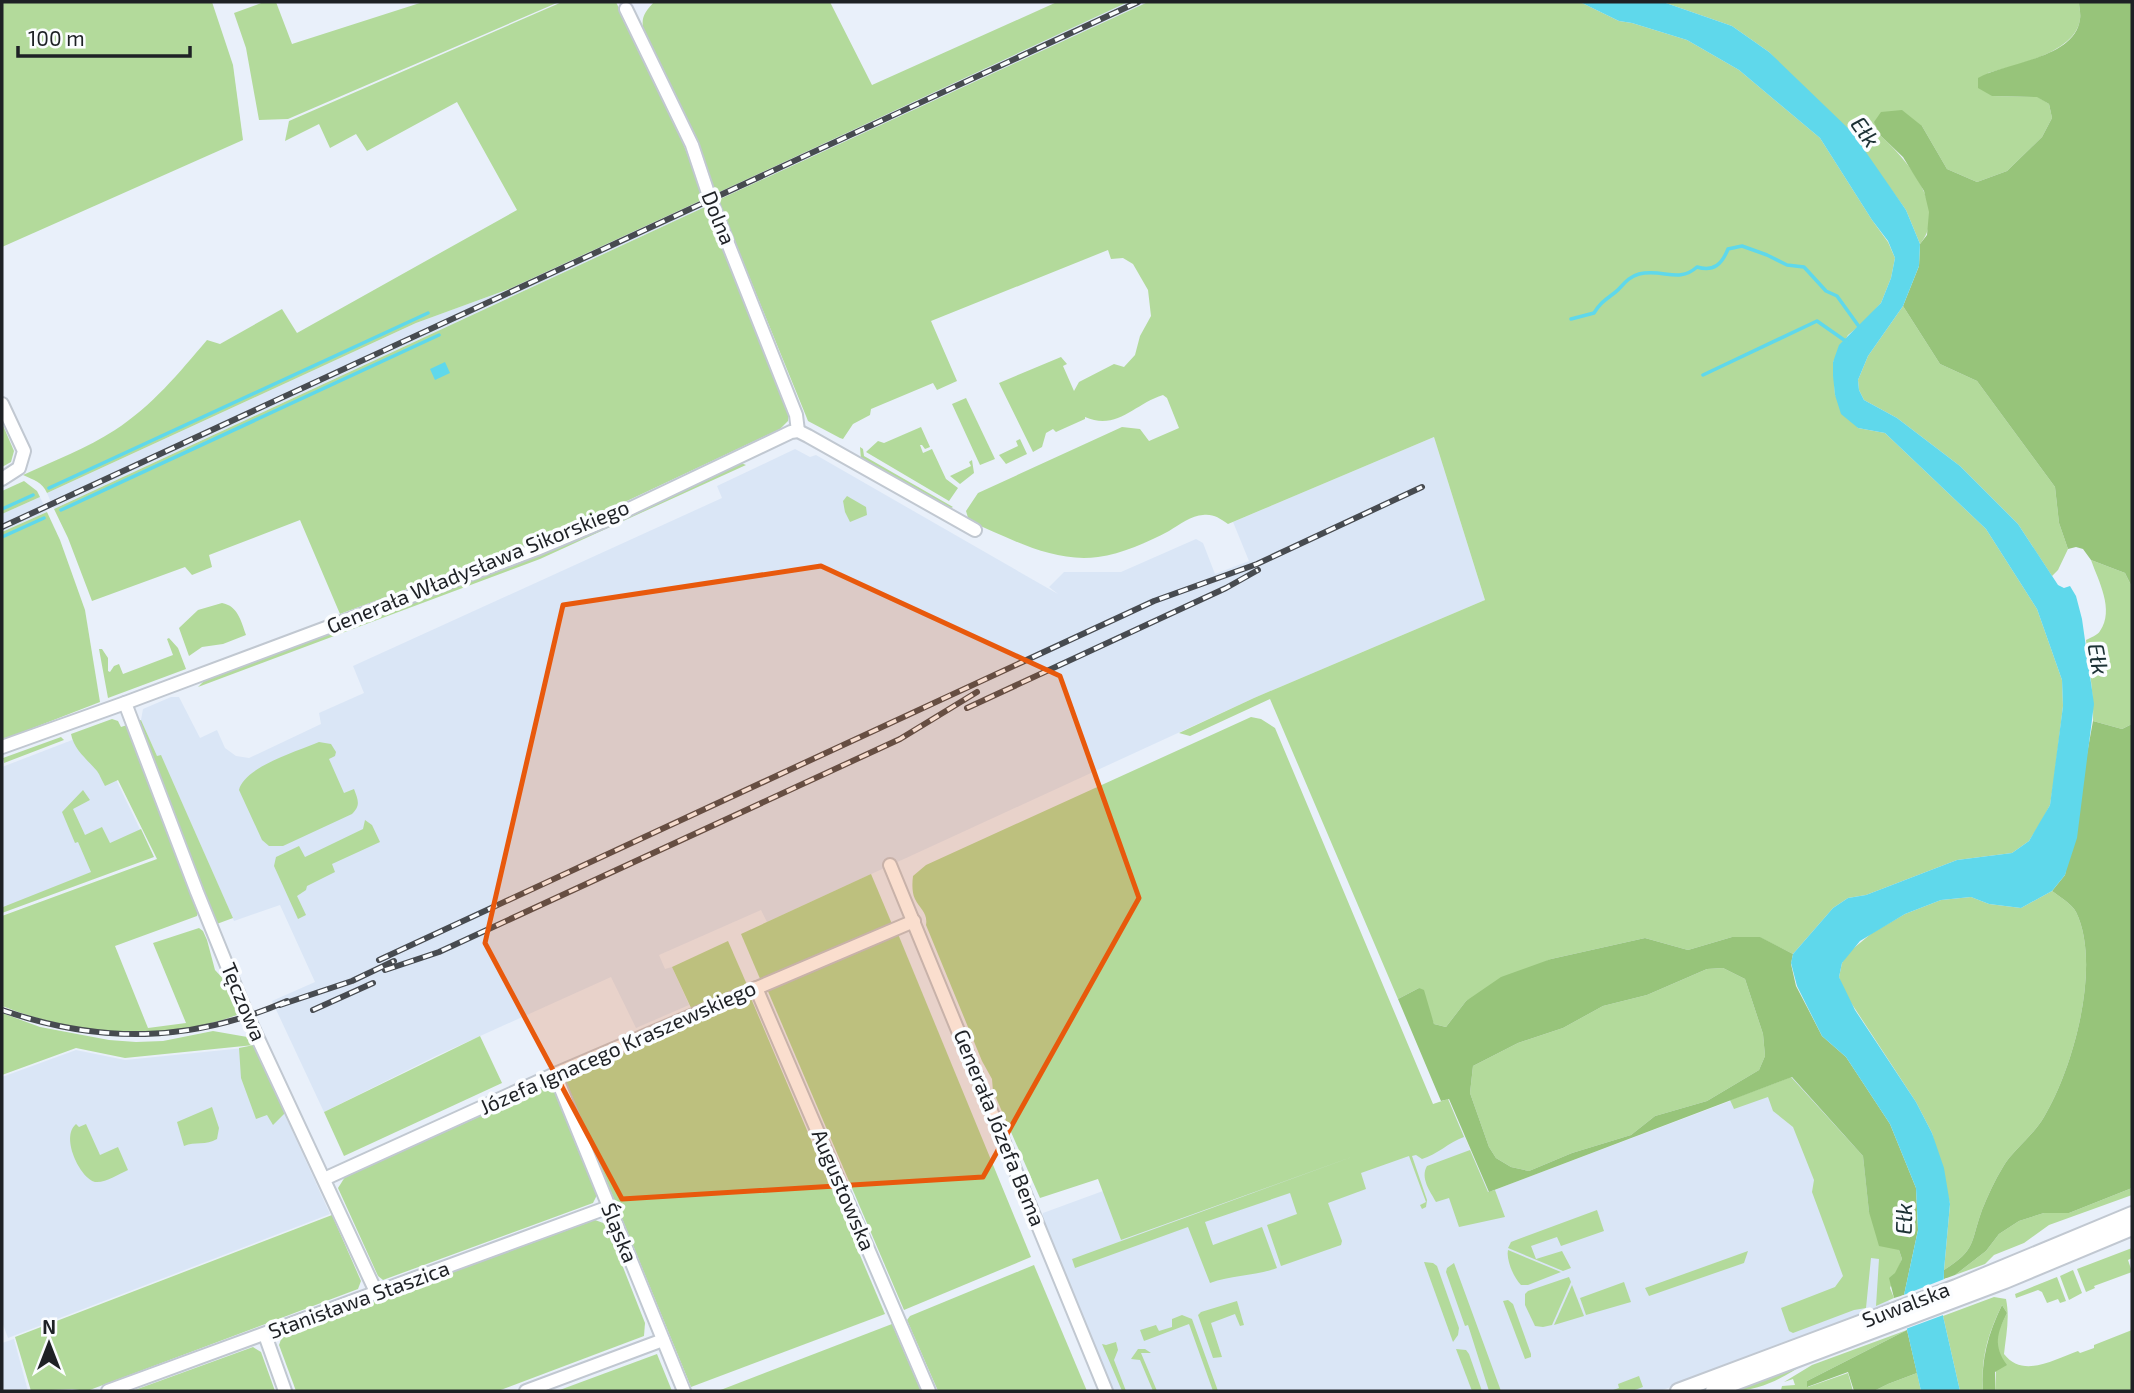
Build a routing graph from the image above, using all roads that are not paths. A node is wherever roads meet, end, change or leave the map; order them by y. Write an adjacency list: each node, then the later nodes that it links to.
1 (626, 9): 3 (street, Dolna)
2 (2, 404): 4 (street)
3 (798, 431): 5 (street); 6 (street, Generała Władysława Sikorskiego)
4 (7, 476)
5 (975, 530)
6 (125, 703): 7 (street, Generała Władysława Sikorskiego); 12 (street, Tęczowa)
7 (2, 747)
8 (890, 865): 9 (street, Generała Józefa Bema)
9 (914, 920): 10 (street, Józefa Ignacego Kraszewskiego); 26 (street, Generała Józefa Bema)
10 (756, 988): 11 (street, Józefa Ignacego Kraszewskiego); 25 (street, Augustowska)
11 (555, 1074): 12 (street, Józefa Ignacego Kraszewskiego); 13 (street, Śląska)
12 (324, 1179): 17 (street, Tęczowa)
13 (608, 1207): 17 (street, Stanisława Staszica); 20 (street, Śląska)
14 (2132, 1214): 16 (street, Suwalska)
15 (2132, 1228): 16 (street, Suwalska)
16 (1957, 1293): 18 (street, Suwalska)
17 (377, 1294): 19 (street, Stanisława Staszica)
18 (1890, 1318): 27 (street, Suwalska); 28 (street, Suwalska)
19 (265, 1335): 21 (street, Stanisława Staszica); 22 (street)
20 (663, 1340): 23 (street); 24 (street, Śląska)
21 (108, 1391)
22 (285, 1391)
23 (526, 1391)
24 (684, 1391)
25 (929, 1391)
26 (1107, 1391)
27 (1678, 1391)
28 (1713, 1391)

